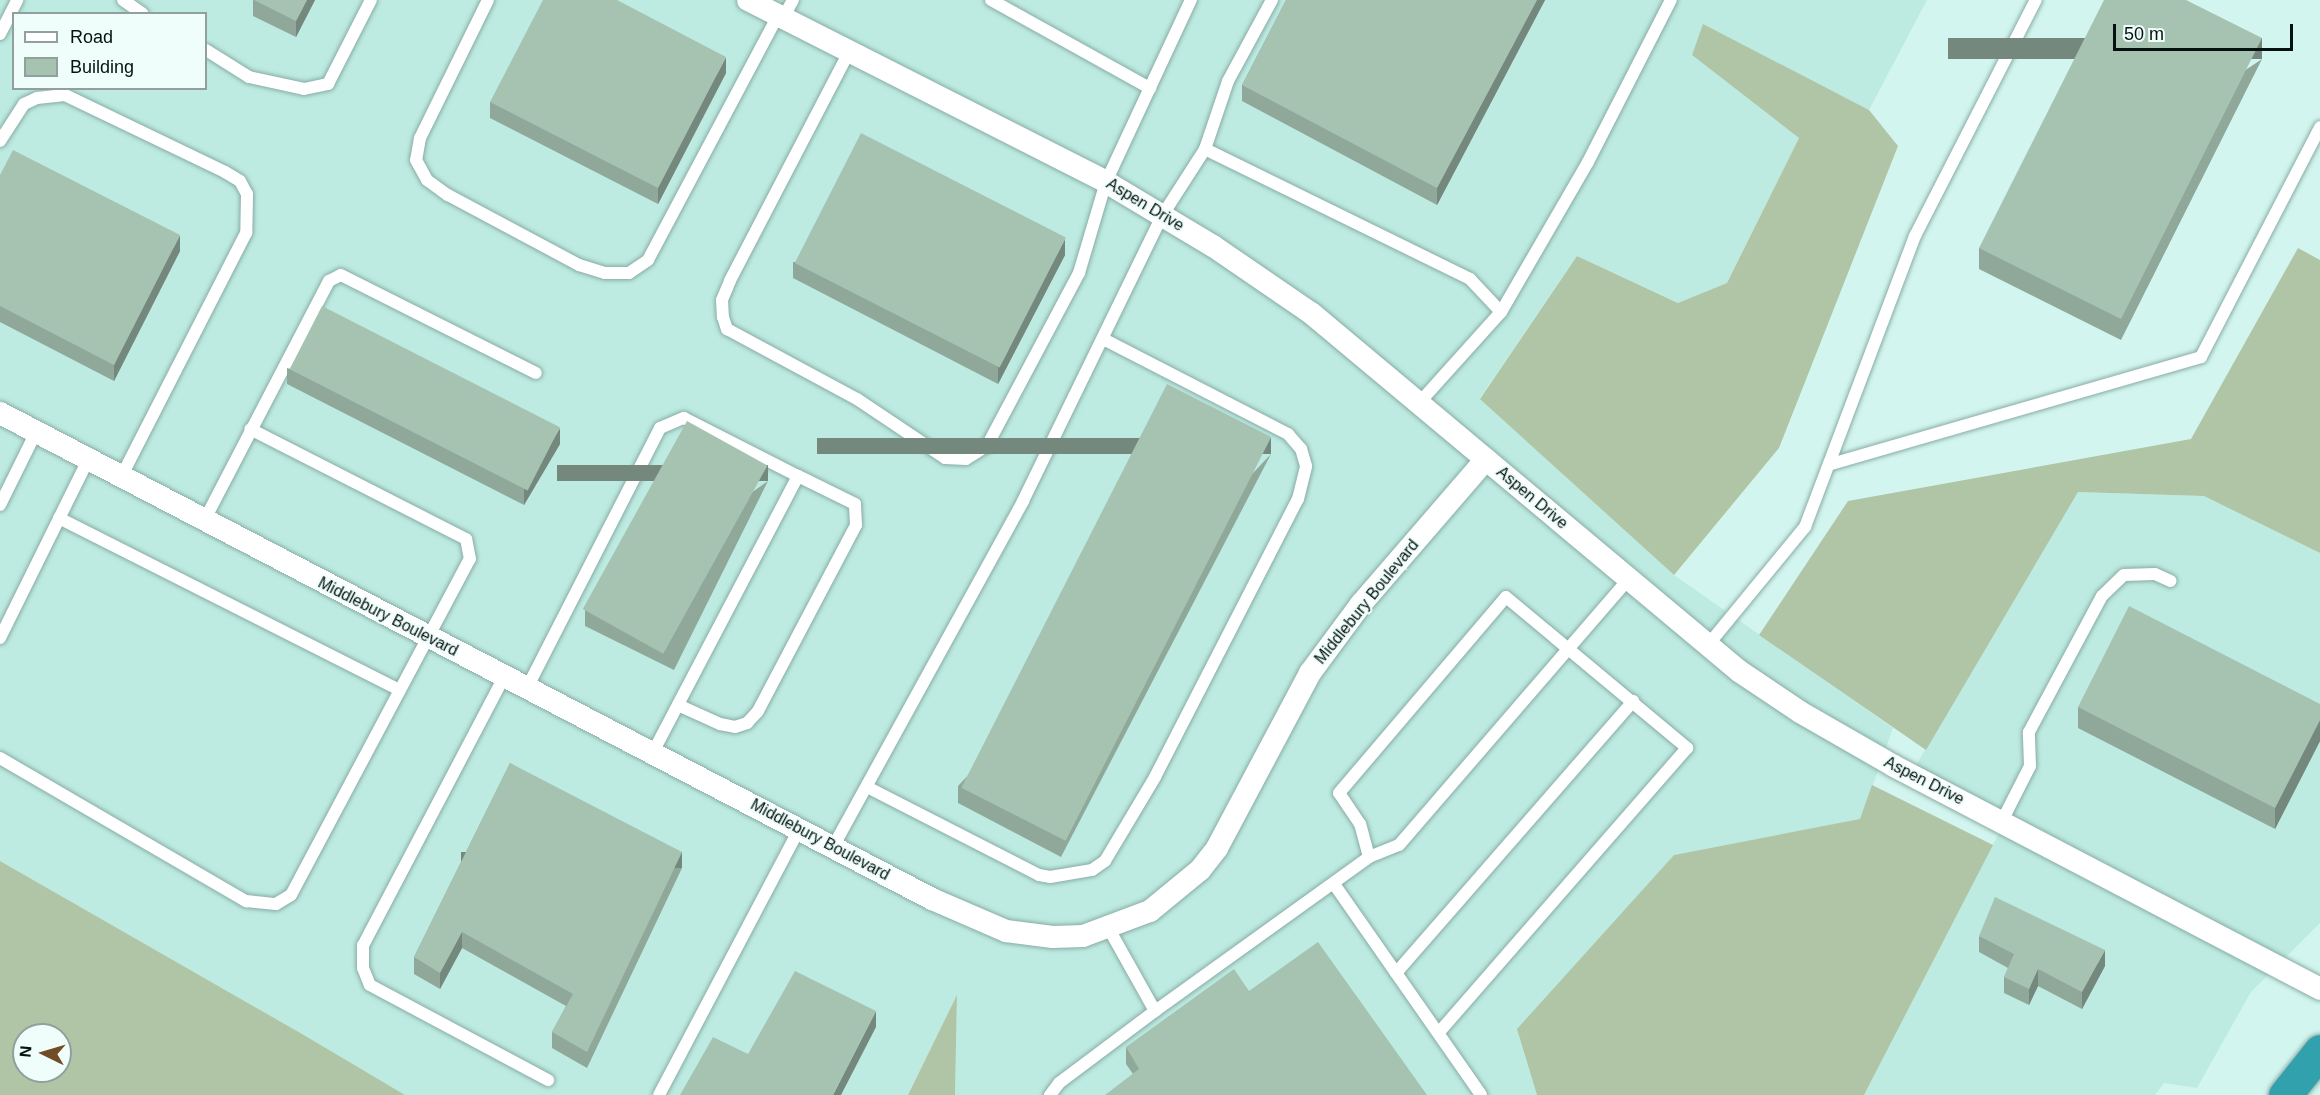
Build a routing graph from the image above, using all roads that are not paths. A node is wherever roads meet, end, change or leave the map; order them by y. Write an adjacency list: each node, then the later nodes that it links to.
1 (18, 0): 13 (lane)
2 (123, 0): 12 (lane)
3 (371, 0): 14 (lane)
4 (488, 0): 11 (lane)
5 (748, 0): 11 (street, Aspen Drive)
6 (991, 0): 16 (lane)
7 (1191, 0): 16 (lane)
8 (1272, 0): 19 (lane)
9 (1671, 0): 22 (lane)
10 (2036, 0): 31 (lane)
11 (785, 11): 15 (street, Aspen Drive)
12 (140, 12)
13 (0, 33)
14 (207, 51)
15 (849, 52): 20 (street, Aspen Drive); 20 (lane)
16 (1150, 88): 20 (lane)
17 (2320, 127): 31 (lane)
18 (0, 141): 33 (lane)
19 (1205, 149): 21 (lane); 22 (lane)
20 (1106, 182): 21 (street, Aspen Drive)
21 (1162, 216): 23 (lane); 25 (street, Aspen Drive)
22 (1501, 312): 25 (lane)
23 (1103, 339): 50 (lane); 50 (lane)
24 (536, 373): 27 (lane)
25 (1419, 403): 29 (street, Aspen Drive)
26 (0, 413): 28 (street, Middlebury Boulevard)
27 (250, 429): 36 (lane); 39 (lane)
28 (36, 432): 30 (street, Middlebury Boulevard); 34 (lane)
29 (1486, 459): 37 (street, Aspen Drive); 56 (street, Middlebury Boulevard)
30 (88, 460): 33 (street, Middlebury Boulevard); 35 (lane)
31 (1831, 464): 41 (lane)
32 (798, 476): 44 (lane); 47 (lane); 47 (lane)
33 (121, 477): 36 (street, Middlebury Boulevard)
34 (1, 500)
35 (59, 518): 40 (lane); 45 (lane)
36 (204, 521): 39 (street, Middlebury Boulevard)
37 (1629, 579): 41 (street, Aspen Drive); 42 (lane)
38 (2171, 581): 51 (lane)
39 (427, 637): 43 (street, Middlebury Boulevard); 45 (lane)
40 (0, 638)
41 (1708, 645): 51 (street, Aspen Drive)
42 (1570, 647): 46 (lane); 54 (lane); 54 (lane)
43 (504, 676): 44 (street, Middlebury Boulevard); 62 (lane)
44 (527, 688): 48 (street, Middlebury Boulevard)
45 (399, 690): 49 (lane)
46 (1633, 701): 57 (lane); 60 (lane)
47 (678, 705): 48 (lane)
48 (653, 752): 52 (street, Middlebury Boulevard)
49 (0, 758)
50 (869, 788): 53 (lane)
51 (2002, 821): 58 (street, Aspen Drive)
52 (799, 829): 53 (street, Middlebury Boulevard); 63 (lane)
53 (833, 847): 56 (street, Middlebury Boulevard)
54 (1370, 856): 55 (lane)
55 (1335, 884): 57 (lane); 59 (lane)
56 (1109, 929): 59 (lane)
57 (1396, 973): 60 (lane)
58 (2320, 989)
59 (1155, 1011): 64 (lane)
60 (1438, 1033): 65 (lane)
61 (2320, 1051): 66 (highway)
62 (548, 1080)
63 (659, 1095)
64 (1050, 1095)
65 (1481, 1095)
66 (2285, 1095)

